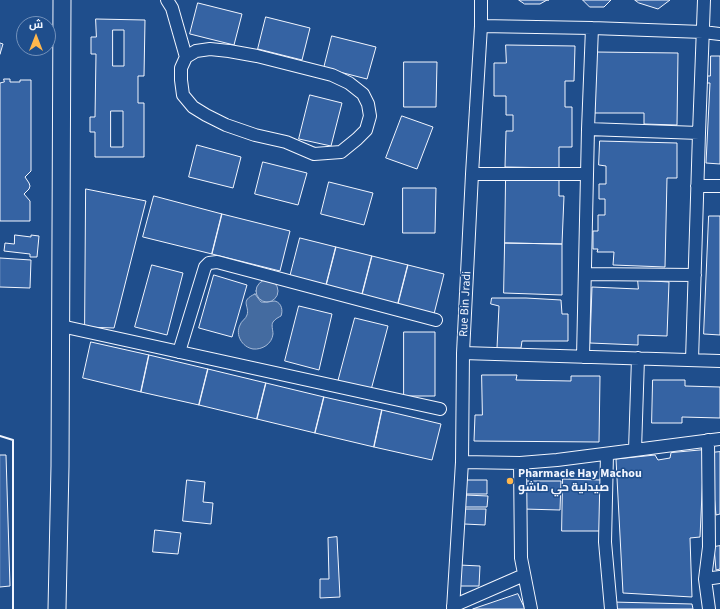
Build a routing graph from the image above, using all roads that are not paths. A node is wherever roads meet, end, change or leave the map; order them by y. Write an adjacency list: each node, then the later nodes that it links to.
1 (62, 0): 19 (street)
2 (167, 0): 9 (street)
3 (481, 0): 5 (street, Rue Bin Jradi)
4 (704, 0): 7 (street)
5 (481, 26): 6 (street); 12 (street, Rue Bin Jradi)
6 (592, 28): 7 (street); 10 (street)
7 (703, 32): 8 (street); 11 (street)
8 (720, 34)
9 (186, 57): 9 (street)
10 (588, 128): 11 (street); 13 (street)
11 (699, 133): 14 (street)
12 (472, 174): 13 (street); 21 (street, Rue Bin Jradi)
13 (586, 174): 16 (street)
14 (697, 186): 15 (street); 17 (street)
15 (720, 186)
16 (584, 274): 17 (street); 22 (street)
17 (695, 276): 24 (street)
18 (436, 320): 20 (street)
19 (61, 326): 20 (street); 37 (street)
20 (179, 352): 26 (street)
21 (463, 353): 22 (street); 31 (street, Rue Bin Jradi)
22 (583, 357): 23 (street)
23 (638, 358): 24 (street); 29 (street)
24 (692, 360): 25 (street)
25 (720, 360)
26 (440, 409)
27 (720, 439): 28 (street)
28 (708, 440): 29 (street); 35 (street)
29 (635, 450): 30 (street)
30 (607, 454): 32 (street); 39 (street)
31 (462, 462): 32 (street); 36 (street, Rue Bin Jradi)
32 (520, 463): 33 (street)
33 (524, 575): 36 (street); 38 (street)
34 (720, 577): 35 (street)
35 (705, 579): 40 (street)
36 (453, 608)
37 (57, 609)
38 (531, 609)
39 (610, 609)
40 (709, 609)

